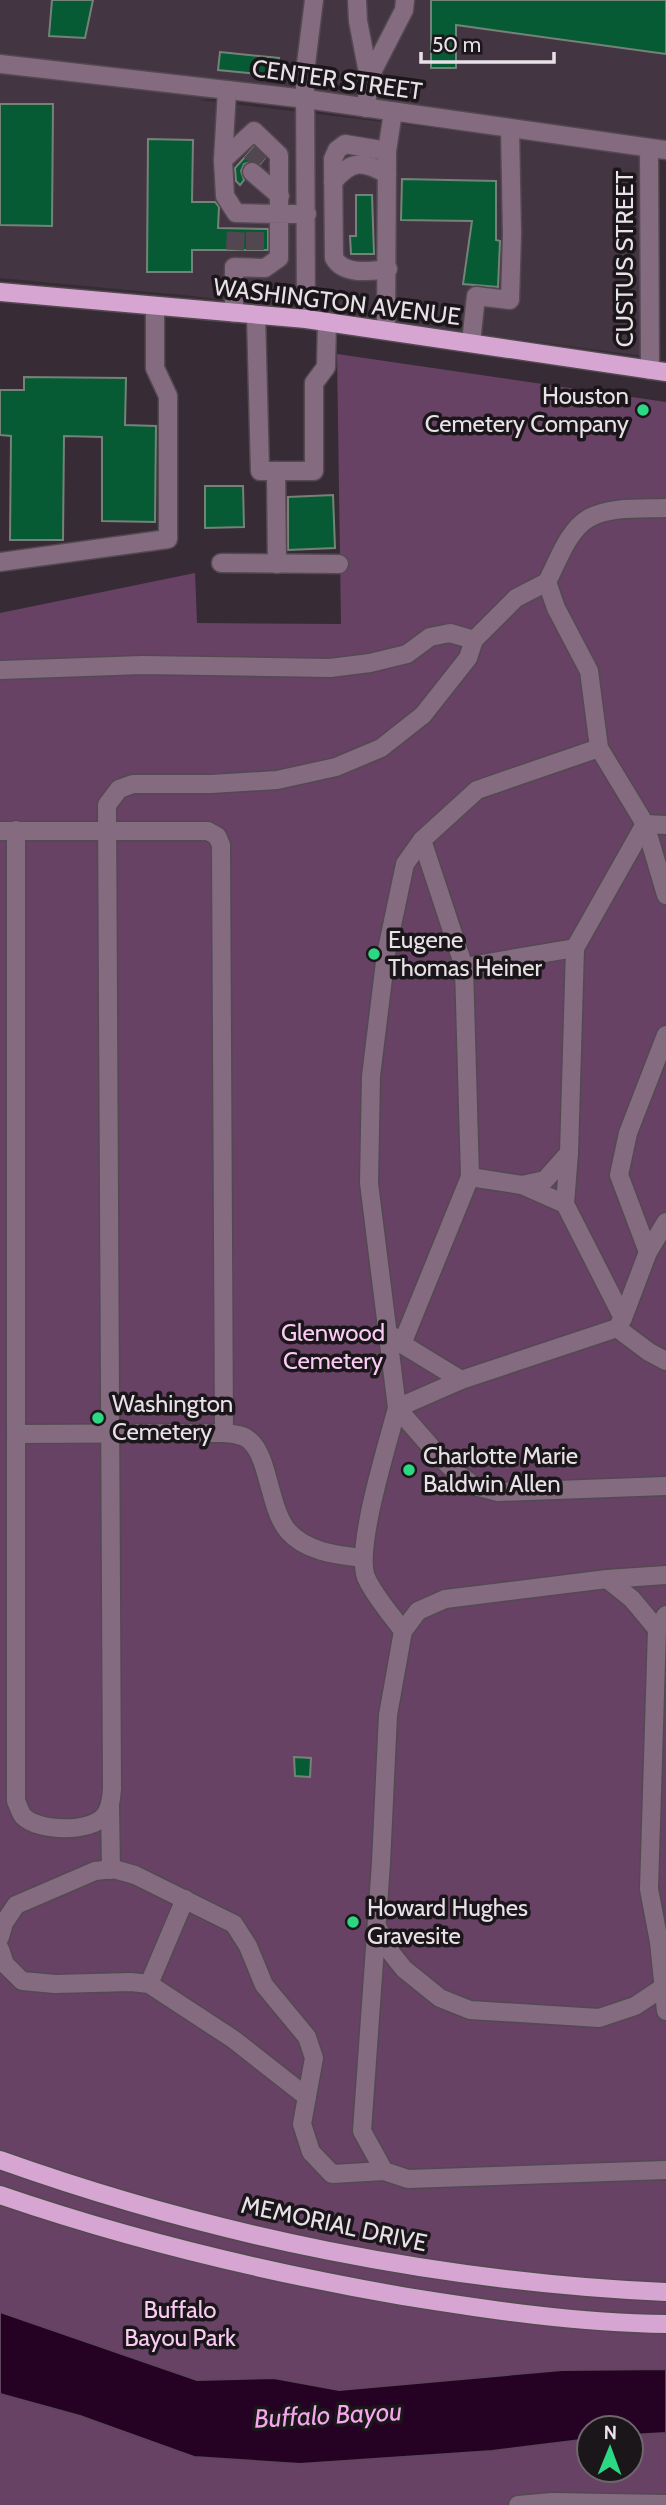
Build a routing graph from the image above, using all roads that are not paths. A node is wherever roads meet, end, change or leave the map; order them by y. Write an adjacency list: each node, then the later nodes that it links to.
1 (314, 0): 7 (street)
2 (357, 0): 5 (street)
3 (405, 0): 5 (street)
4 (0, 64): 6 (street, CENTER STREET)
5 (369, 78): 8 (street)
6 (227, 90): 7 (street, CENTER STREET); 14 (street)
7 (306, 99): 8 (street, CENTER STREET); 13 (street)
8 (366, 107): 9 (street, CENTER STREET)
9 (393, 111): 10 (street, CENTER STREET); 12 (street)
10 (510, 128): 11 (street, CENTER STREET); 26 (street)
11 (658, 149): 27 (street, CUSTUS STREET)
12 (387, 151): 15 (street); 16 (street)
13 (307, 168): 14 (street); 17 (street)
14 (256, 169): 14 (street); 17 (street); 21 (street)
15 (387, 174): 16 (street); 18 (street)
16 (333, 181): 18 (street)
17 (307, 214): 23 (street)
18 (388, 268): 25 (street)
19 (0, 292): 20 (main road, WASHINGTON AVENUE)
20 (155, 306): 21 (main road, WASHINGTON AVENUE); 30 (street)
21 (234, 313): 22 (main road, WASHINGTON AVENUE)
22 (256, 314): 23 (main road, WASHINGTON AVENUE); 28 (street)
23 (306, 319): 24 (main road, WASHINGTON AVENUE)
24 (327, 322): 25 (main road, WASHINGTON AVENUE); 28 (street)
25 (386, 330): 26 (main road, WASHINGTON AVENUE)
26 (471, 343): 27 (main road, WASHINGTON AVENUE)
27 (658, 371)
28 (276, 471): 32 (street)
29 (666, 508): 34 (street)
30 (0, 562)
31 (221, 563): 32 (street)
32 (277, 564): 33 (street)
33 (339, 565)
34 (547, 582): 35 (street); 37 (street)
35 (474, 640): 36 (street); 40 (street)
36 (0, 670)
37 (599, 748): 38 (street); 42 (street)
38 (645, 824): 39 (street); 43 (street); 44 (street)
39 (666, 825)
40 (105, 830): 41 (street); 59 (street); 60 (street)
41 (8, 831): 61 (street)
42 (422, 840): 45 (street); 54 (street)
43 (666, 895)
44 (575, 948): 45 (street); 47 (street)
45 (464, 967): 48 (street)
46 (666, 1035): 52 (street)
47 (569, 1153): 49 (street); 50 (street)
48 (470, 1177): 49 (street); 55 (street)
49 (522, 1185): 50 (street)
50 (565, 1204): 53 (street)
51 (666, 1222): 52 (street)
52 (648, 1252): 53 (street)
53 (620, 1323): 56 (street); 57 (street)
54 (388, 1330): 55 (street); 58 (street)
55 (402, 1344): 57 (street)
56 (666, 1361)
57 (461, 1380): 58 (street)
58 (397, 1408): 62 (street); 63 (street)
59 (110, 1433): 60 (street); 61 (street); 68 (street)
60 (224, 1433): 63 (street)
61 (16, 1434): 68 (street)
62 (666, 1486)
63 (363, 1558): 67 (street)
64 (666, 1575): 65 (street)
65 (607, 1579): 66 (street); 67 (street)
66 (662, 1622): 70 (street)
67 (403, 1630): 72 (street)
68 (110, 1805): 69 (street)
69 (111, 1870): 71 (street); 73 (street)
70 (658, 1889): 76 (street)
71 (185, 1899): 75 (street); 78 (street)
72 (377, 1926): 76 (street); 81 (street)
73 (0, 1937)
74 (0, 1950): 75 (street)
75 (149, 1984): 78 (street)
76 (665, 1986): 77 (street)
77 (666, 2011)
78 (307, 2097): 81 (street)
79 (0, 2160): 83 (main road, MEMORIAL DRIVE)
80 (666, 2170): 81 (street)
81 (384, 2171)
82 (0, 2195): 84 (main road)
83 (666, 2292)
84 (666, 2324)
85 (666, 2504): 86 (street)
86 (518, 2505)

